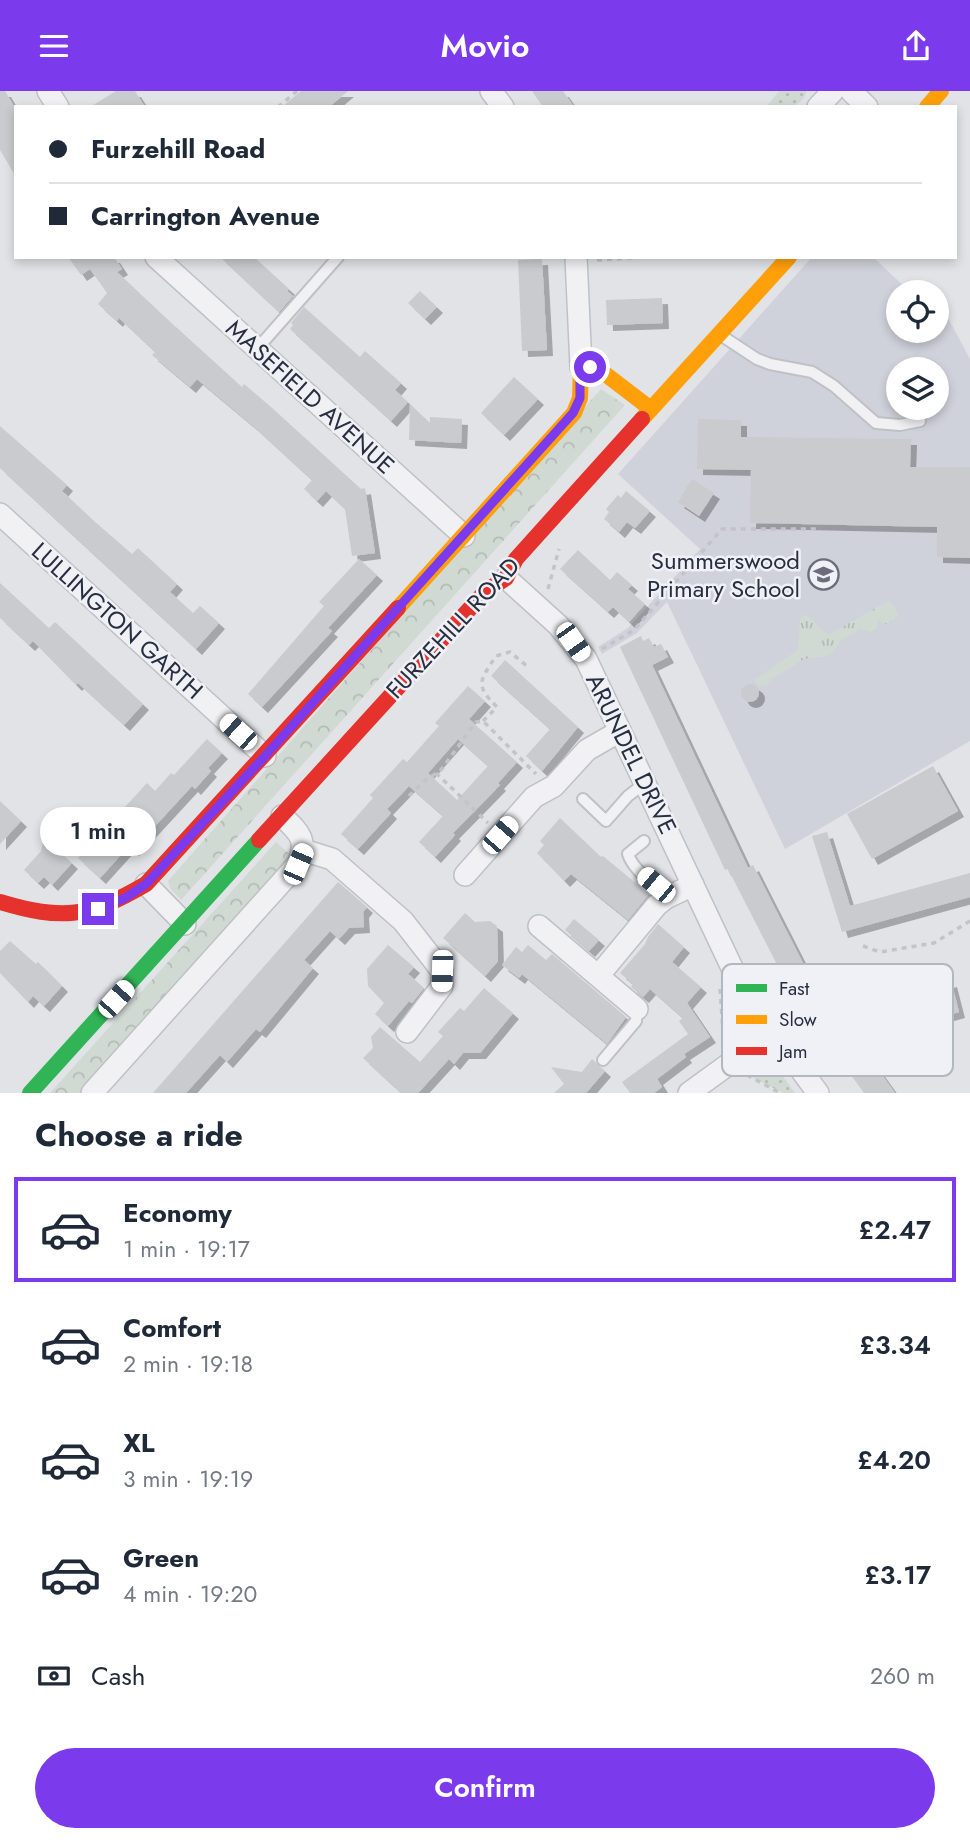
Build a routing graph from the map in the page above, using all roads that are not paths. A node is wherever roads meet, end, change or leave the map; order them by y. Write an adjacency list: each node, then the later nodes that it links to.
1 (833, 91): 4 (street)
2 (851, 91): 5 (street)
3 (941, 91): 6 (street)
4 (820, 105)
5 (865, 105)
6 (929, 105)
7 (158, 259): 12 (street, MASEFIELD AVENUE)
8 (336, 259): 12 (lane)
9 (582, 259): 13 (street)
10 (787, 259): 11 (street, FURZEHILL ROAD)
11 (720, 334): 14 (street, FURZEHILL ROAD); 15 (lane)
12 (257, 349): 17 (street, MASEFIELD AVENUE)
13 (580, 367): 14 (street); 17 (street)
14 (651, 409): 18 (street, FURZEHILL ROAD)
15 (920, 421)
16 (0, 514): 20 (street, LULLINGTON GARTH)
17 (464, 536): 20 (street)
18 (506, 578): 19 (street, ARUNDEL DRIVE); 23 (street, FURZEHILL ROAD)
19 (620, 731): 21 (street, ARUNDEL DRIVE); 26 (street)
20 (265, 756): 27 (street)
21 (645, 783): 22 (lane); 28 (street, ARUNDEL DRIVE)
22 (583, 799)
23 (282, 816): 25 (street); 31 (street, FURZEHILL ROAD)
24 (645, 841): 29 (lane)
25 (303, 850): 36 (street); 41 (street)
26 (465, 875)
27 (146, 884): 30 (street); 31 (street)
28 (693, 885): 29 (street); 33 (street, ARUNDEL DRIVE)
29 (666, 898): 34 (street)
30 (0, 902)
31 (185, 924): 40 (street, FURZEHILL ROAD)
32 (539, 926): 34 (street)
33 (730, 964)
34 (599, 975): 35 (street)
35 (637, 1009): 37 (lane)
36 (407, 1032)
37 (603, 1060)
38 (722, 1069): 42 (street)
39 (805, 1076): 43 (street, ARUNDEL DRIVE)
40 (30, 1093)
41 (92, 1093)
42 (689, 1093)
43 (818, 1093)

